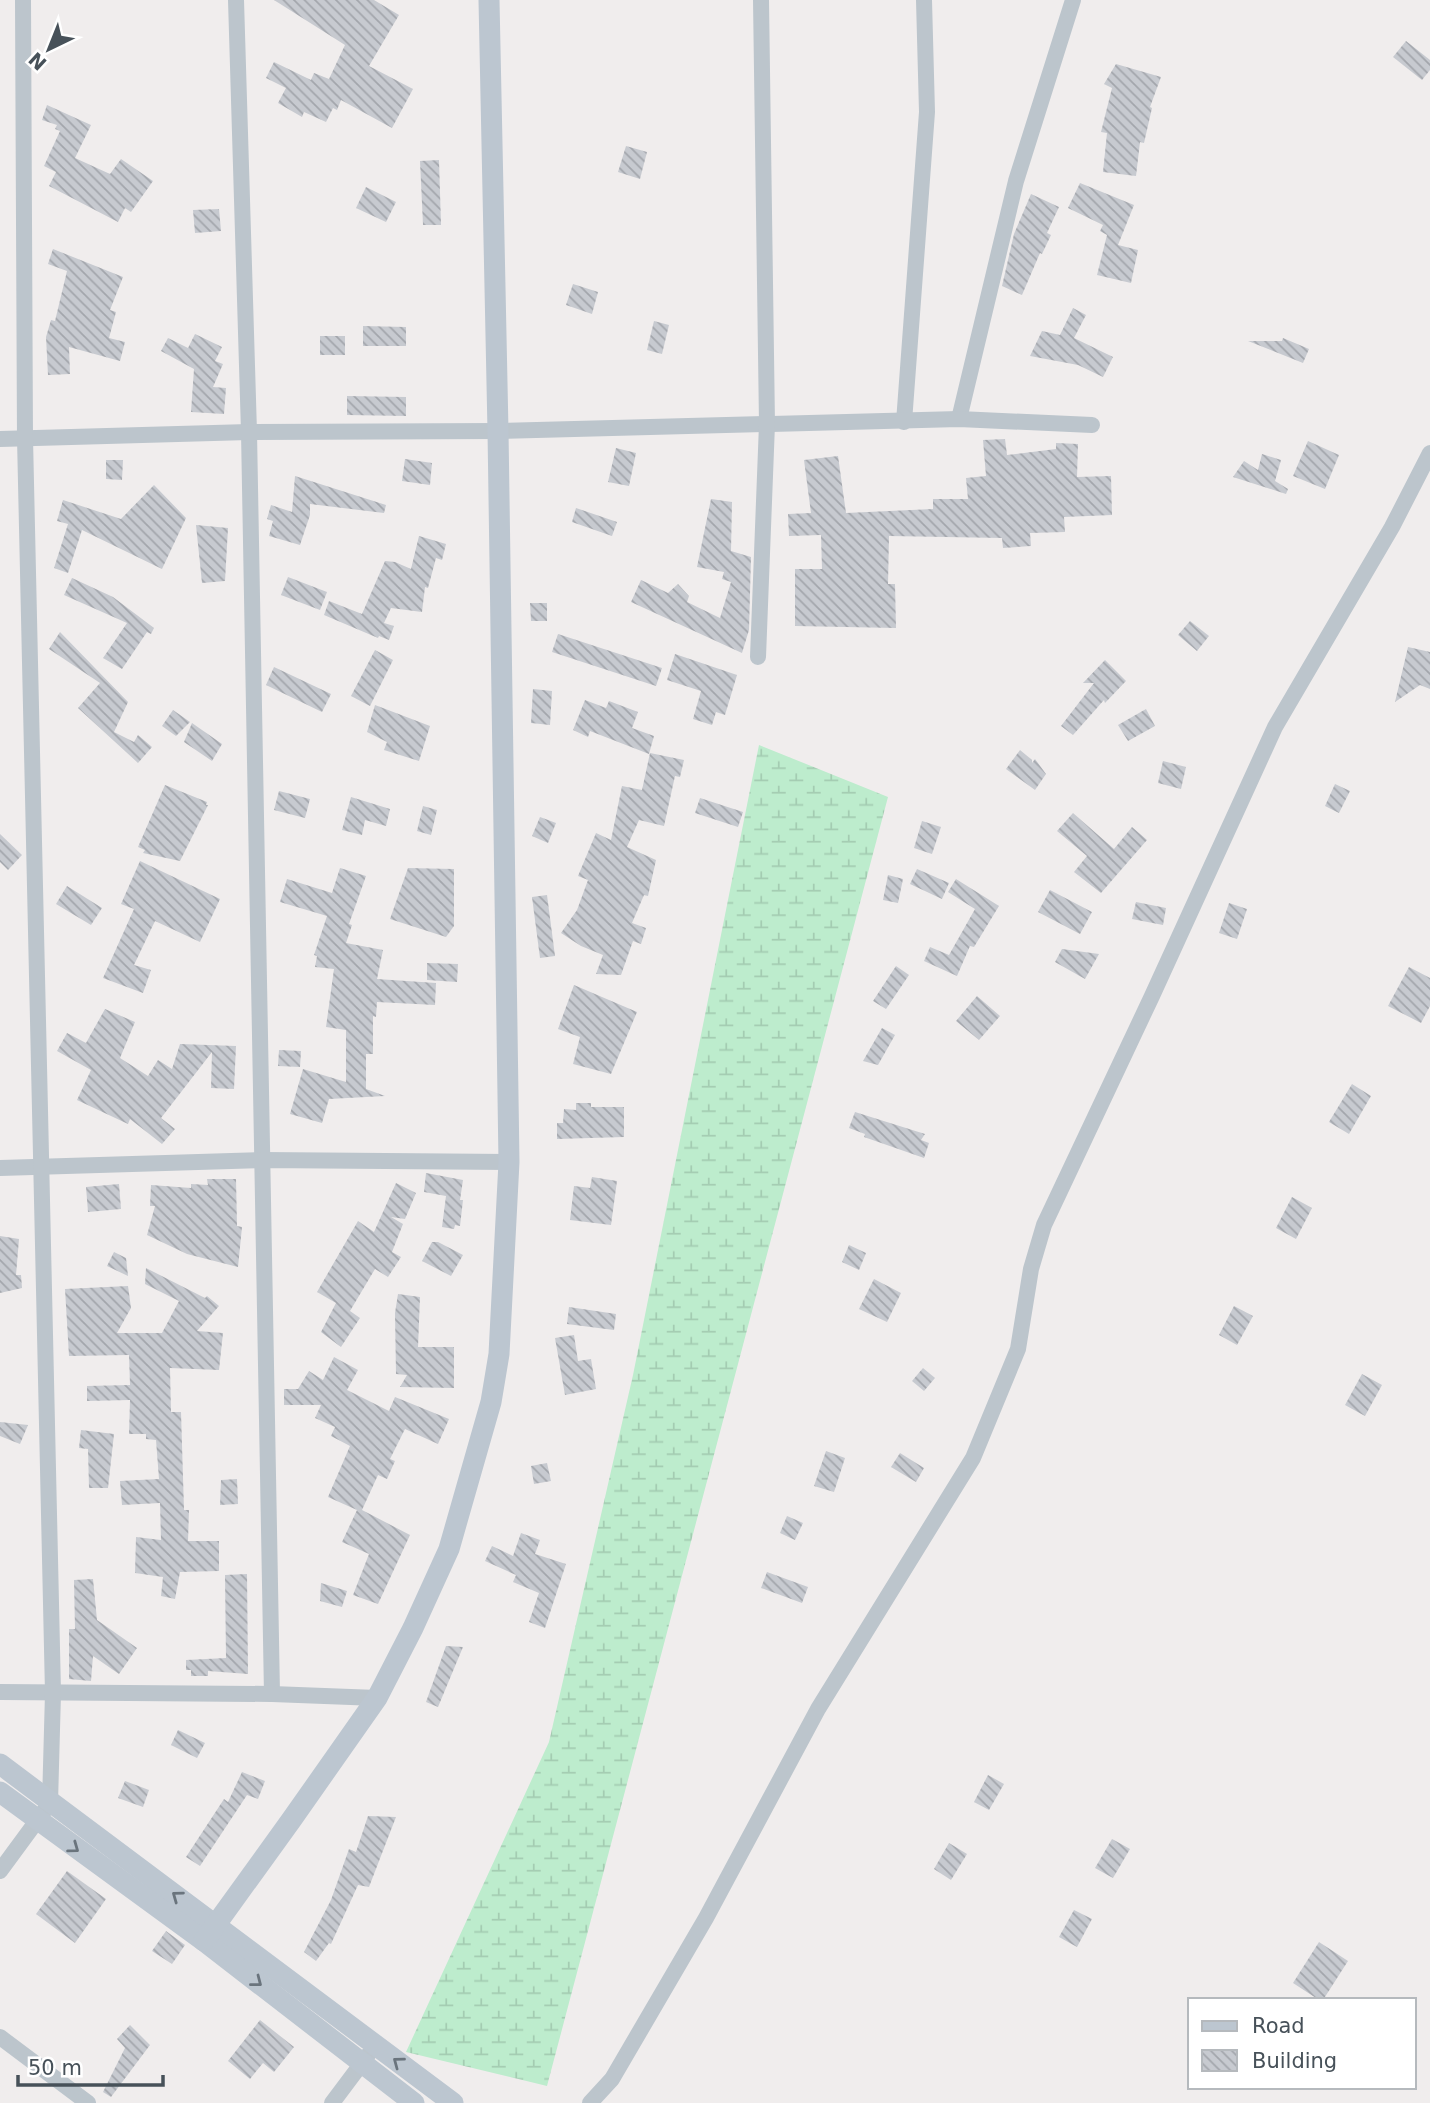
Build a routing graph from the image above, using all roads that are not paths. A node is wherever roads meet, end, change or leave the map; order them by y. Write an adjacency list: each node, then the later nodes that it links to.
1 (23, 0): 13 (street)
2 (236, 0): 12 (street)
3 (489, 0): 11 (street)
4 (761, 0): 9 (street)
5 (924, 0): 8 (street)
6 (1073, 0): 7 (street)
7 (959, 419): 8 (street); 10 (street)
8 (905, 422): 9 (street)
9 (767, 424): 11 (street); 16 (street)
10 (1091, 425)
11 (498, 431): 12 (street); 18 (street)
12 (249, 432): 13 (street); 17 (street)
13 (25, 438): 14 (street); 20 (street)
14 (0, 439)
15 (1430, 453): 38 (street)
16 (758, 657)
17 (262, 1160): 18 (street); 20 (street); 23 (street)
18 (509, 1162): 24 (street)
19 (0, 1168): 20 (street)
20 (41, 1168): 22 (street)
21 (0, 1692): 22 (street)
22 (53, 1693): 23 (street); 27 (street)
23 (272, 1694): 24 (street)
24 (377, 1698): 30 (street)
25 (0, 1764): 27 (street)
26 (0, 1792): 28 (street)
27 (50, 1803): 28 (street); 30 (street, one-way to 27)
28 (37, 1821): 29 (street); 30 (street, one-way to 30)
29 (0, 1871)
30 (210, 1933): 32 (street); 33 (street, one-way to 33)
31 (0, 2037): 34 (street)
32 (375, 2045): 33 (street); 37 (street, one-way to 32)
33 (362, 2063): 35 (street); 36 (street)
34 (88, 2103)
35 (332, 2103)
36 (414, 2103)
37 (453, 2103)
38 (590, 2103)

